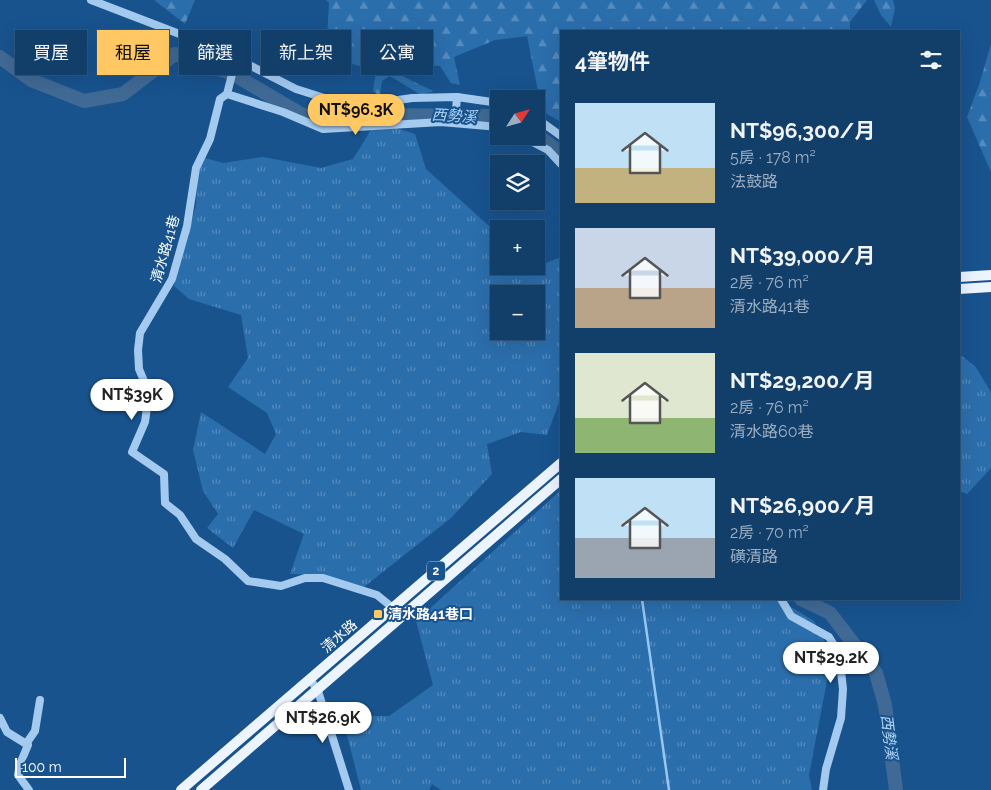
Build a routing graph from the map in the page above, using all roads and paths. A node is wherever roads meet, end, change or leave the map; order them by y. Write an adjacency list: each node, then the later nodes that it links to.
1 (91, 0): 2 (street)
2 (179, 34)
3 (251, 67): 6 (street)
4 (232, 75): 5 (street, 清水路41巷)
5 (227, 94): 8 (street); 21 (street, 清水路41巷)
6 (457, 97): 7 (street); 8 (street)
7 (490, 101)
8 (455, 123): 10 (street)
9 (545, 124): 11 (street)
10 (490, 126)
11 (560, 135)
12 (538, 145): 13 (street)
13 (560, 163)
14 (991, 275): 15 (main road)
15 (960, 277)
16 (991, 287): 17 (main road)
17 (960, 289)
18 (560, 464): 21 (main road, 清水路 / 2)
19 (560, 480): 22 (main road, 清水路 / 2)
20 (782, 600): 32 (street)
21 (394, 608): 22 (street, 清水路41巷); 23 (main road, 清水路 / 2)
22 (400, 618): 24 (main road, 清水路 / 2)
23 (310, 679): 24 (street); 29 (main road, 清水路 / 2)
24 (318, 691): 30 (main road, 清水路 / 2); 31 (street)
25 (40, 700): 27 (street)
26 (0, 718): 27 (street)
27 (26, 744): 28 (street)
28 (29, 790)
29 (181, 790)
30 (201, 790)
31 (349, 790)
32 (823, 790)

